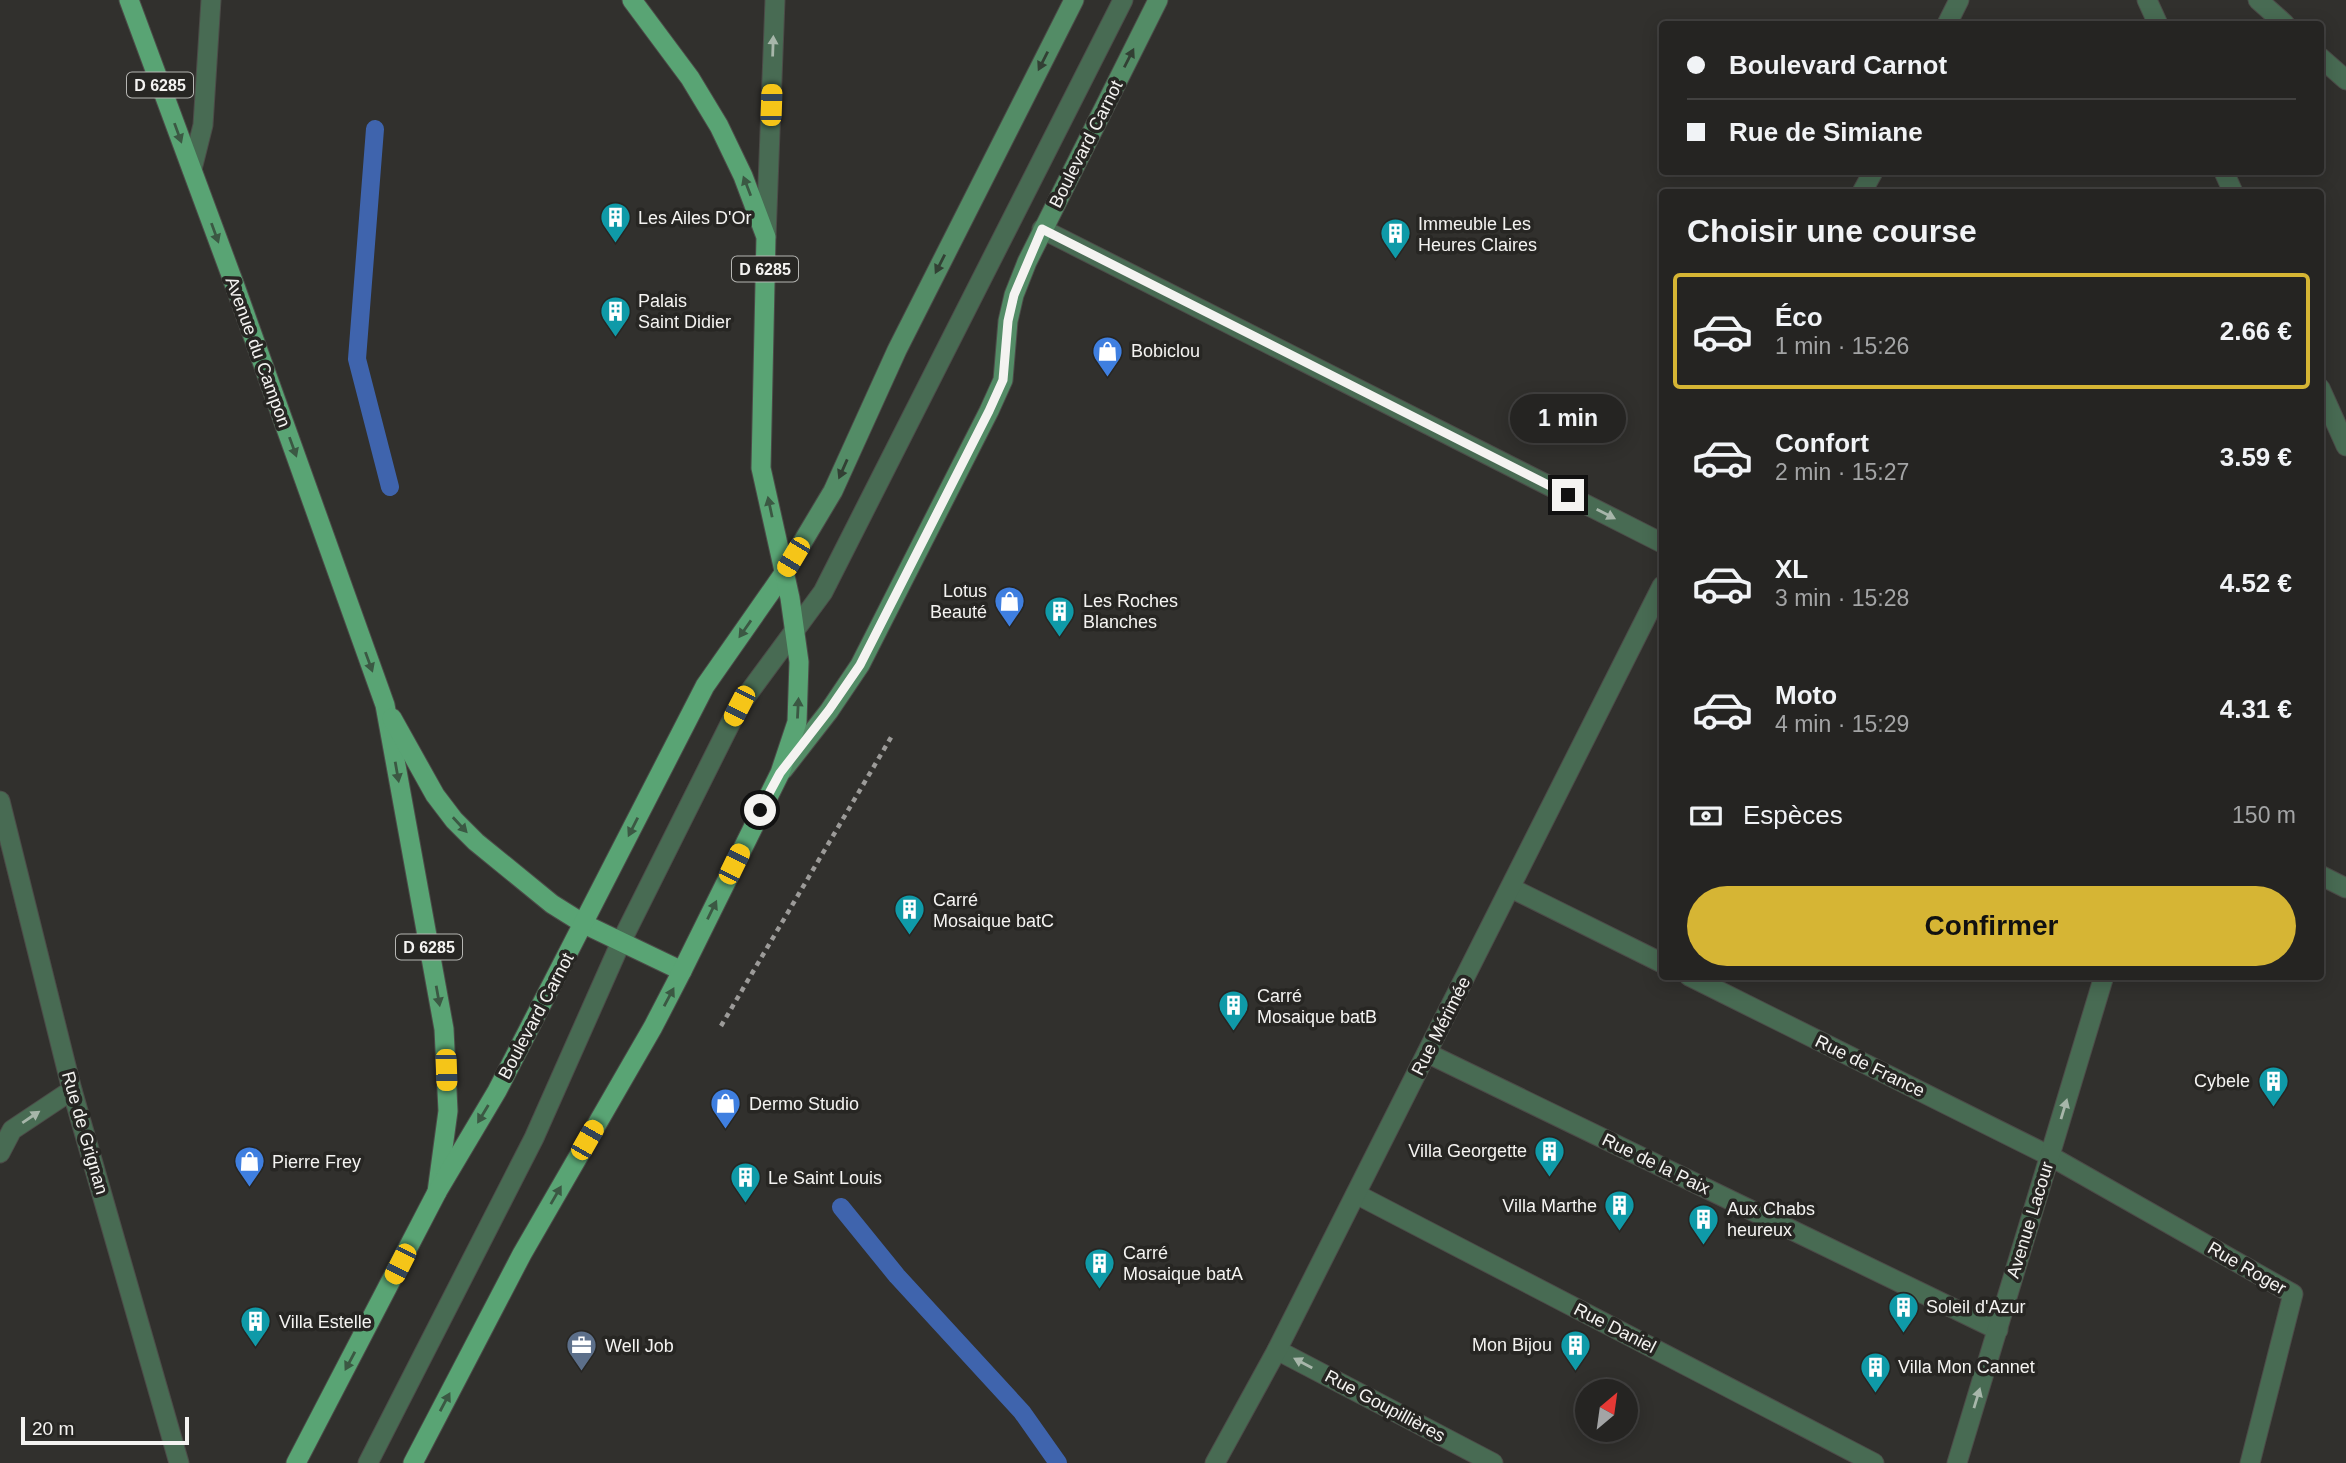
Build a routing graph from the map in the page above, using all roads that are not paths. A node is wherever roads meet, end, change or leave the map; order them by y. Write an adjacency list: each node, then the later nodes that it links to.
1 (129, 0): 16 (main road, Avenue du Campon / D 6285, one-way to 16)
2 (211, 0): 16 (street)
3 (632, 0): 18 (main road, D 6285, one-way to 3)
4 (775, 0): 18 (street, one-way to 4)
5 (1074, 0): 22 (main road, Boulevard Carnot, one-way to 22)
6 (1124, 0): 24 (street)
7 (1158, 0): 17 (main road, Boulevard Carnot, one-way to 7)
8 (1959, 0): 11 (street)
9 (2147, 0): 12 (street)
10 (2258, 0): 13 (street)
11 (1948, 21)
12 (2157, 21)
13 (2282, 21)
14 (2324, 61): 15 (street)
15 (2346, 80)
16 (192, 169): 25 (main road, Avenue du Campon / D 6285, one-way to 25)
17 (1042, 229): 21 (street, one-way to 21); 26 (main road, Boulevard Carnot)
18 (766, 237): 22 (main road, D 6285, one-way to 18)
19 (2324, 397): 20 (street)
20 (2346, 446)
21 (1659, 541)
22 (784, 573): 24 (main road, Boulevard Carnot); 31 (main road, Boulevard Carnot, one-way to 31)
23 (1659, 592): 29 (street, Rue Mérimée)
24 (795, 631): 26 (main road, Boulevard Carnot, one-way to 24); 32 (street)
25 (385, 705): 31 (main road, Avenue du Campon, one-way to 31); 41 (main road, Avenue du Campon / D 6285, one-way to 41)
26 (780, 773): 34 (main road, Boulevard Carnot, one-way to 26)
27 (0, 801): 38 (street, Rue de Grignan)
28 (2324, 877): 30 (street)
29 (1511, 888): 33 (street); 37 (street, Rue Mérimée)
30 (2346, 888)
31 (584, 924): 32 (main road, Avenue du Campon); 41 (main road, Boulevard Carnot, one-way to 41)
32 (621, 942): 34 (main road, Avenue du Campon); 47 (street)
33 (1659, 962)
34 (682, 971): 48 (main road, Boulevard Carnot, one-way to 34)
35 (1697, 980): 40 (street, Rue de France)
36 (2103, 980): 40 (street, Avenue Lacour, one-way to 36)
37 (1427, 1053): 42 (street, Rue Mérimée); 43 (street, Rue de la Paix)
38 (72, 1090): 39 (street, one-way to 38); 45 (street, Rue de Grignan)
39 (0, 1153)
40 (2050, 1156): 43 (street, Avenue Lacour); 53 (street, Rue Roger)
41 (437, 1192): 46 (main road, Boulevard Carnot, one-way to 46)
42 (1356, 1194): 44 (street, Rue Mérimée); 51 (street, Rue Daniel)
43 (1998, 1329): 52 (street, Avenue Lacour, one-way to 43)
44 (1277, 1350): 49 (street, Rue Mérimée); 50 (street, Rue Goupillières, one-way to 44)
45 (179, 1463)
46 (296, 1463)
47 (368, 1463)
48 (413, 1463)
49 (1215, 1463)
50 (1493, 1463)
51 (1874, 1463)
52 (1958, 1463)
53 (2250, 1463)

